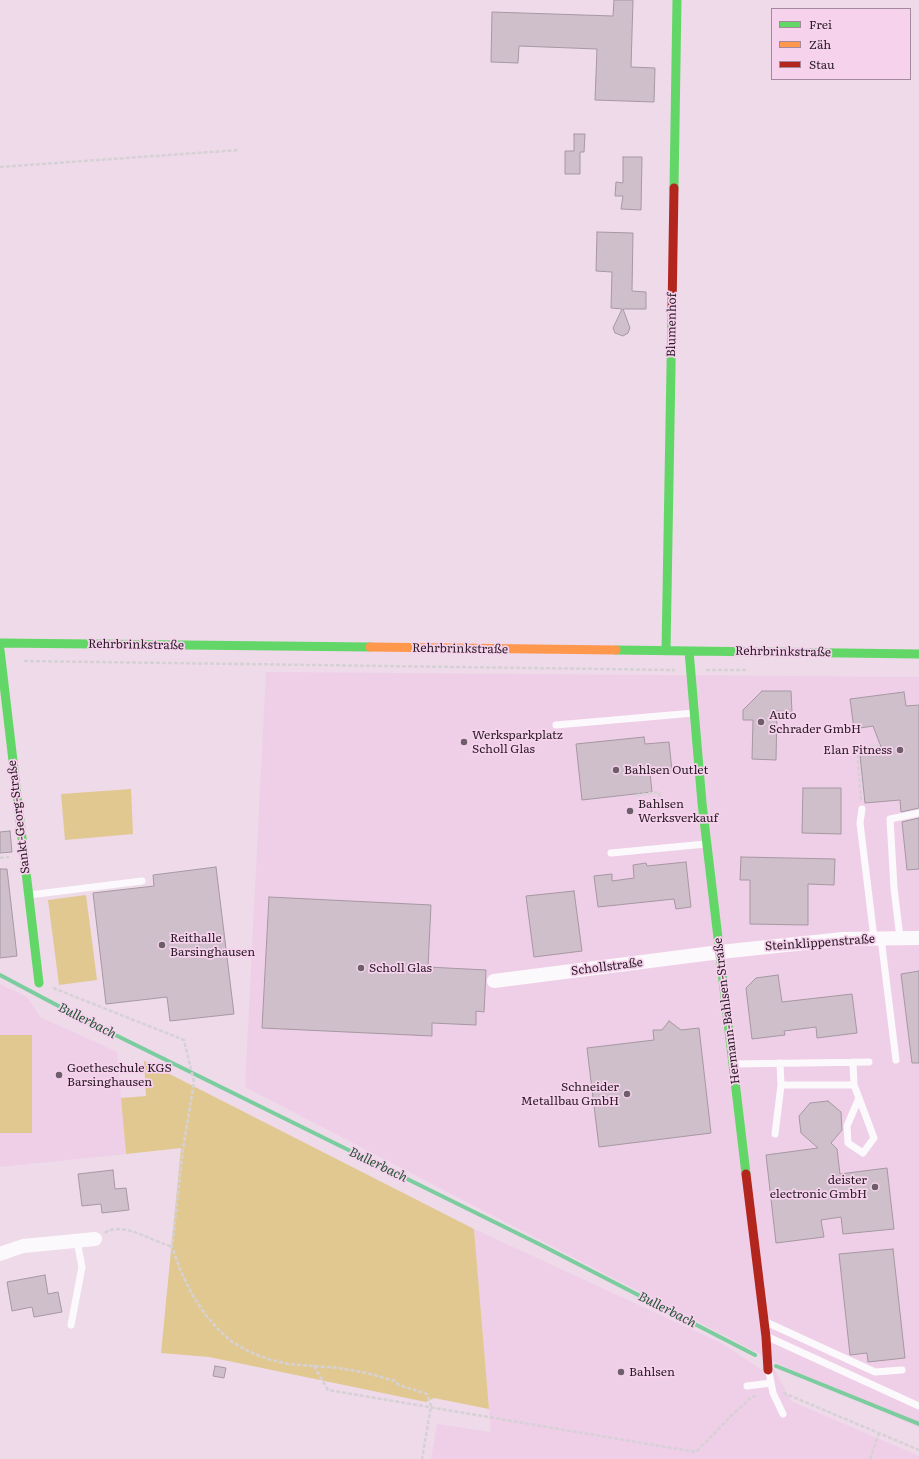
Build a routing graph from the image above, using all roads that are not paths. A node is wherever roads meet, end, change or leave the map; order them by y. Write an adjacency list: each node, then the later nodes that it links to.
1 (677, 0): 4 (street, Blumenhof)
2 (0, 643): 4 (street, Rehrbrinkstraße)
3 (0, 650): 14 (street, Sankt-Georg-Straße)
4 (666, 651): 5 (street, Rehrbrinkstraße)
5 (689, 651): 6 (street, Rehrbrinkstraße); 7 (street, Hermann-Bahlsen-Straße)
6 (919, 654)
7 (694, 713): 8 (lane); 11 (street, Hermann-Bahlsen-Straße)
8 (556, 725)
9 (862, 809): 15 (lane)
10 (919, 813): 16 (lane)
11 (707, 844): 12 (lane); 18 (street, Hermann-Bahlsen-Straße)
12 (611, 853)
13 (142, 881): 14 (lane)
14 (28, 895): 20 (street, Sankt-Georg-Straße)
15 (877, 938): 16 (street, Steinklippenstraße); 18 (street, Steinklippenstraße); 21 (lane)
16 (900, 938): 17 (street, Steinklippenstraße)
17 (919, 938)
18 (720, 952): 19 (street, Schollstraße); 25 (street, Hermann-Bahlsen-Straße)
19 (494, 981)
20 (39, 983)
21 (896, 1060)
22 (853, 1062): 23 (lane); 24 (lane); 27 (lane)
23 (869, 1062)
24 (780, 1063): 25 (lane); 26 (lane)
25 (734, 1064): 33 (street, Hermann-Bahlsen-Straße)
26 (781, 1085): 27 (lane); 29 (lane)
27 (854, 1085): 28 (lane)
28 (858, 1098): 28 (lane)
29 (775, 1134)
30 (94, 1239): 31 (street)
31 (77, 1241): 32 (street); 34 (lane)
32 (0, 1254)
33 (764, 1321): 35 (street, Hermann-Bahlsen-Straße); 37 (lane)
34 (71, 1325)
35 (766, 1336): 36 (street, Hermann-Bahlsen-Straße); 40 (lane)
36 (768, 1370): 38 (lane)
37 (902, 1370)
38 (771, 1383): 39 (lane); 41 (lane)
39 (747, 1386)
40 (919, 1406)
41 (783, 1414)

